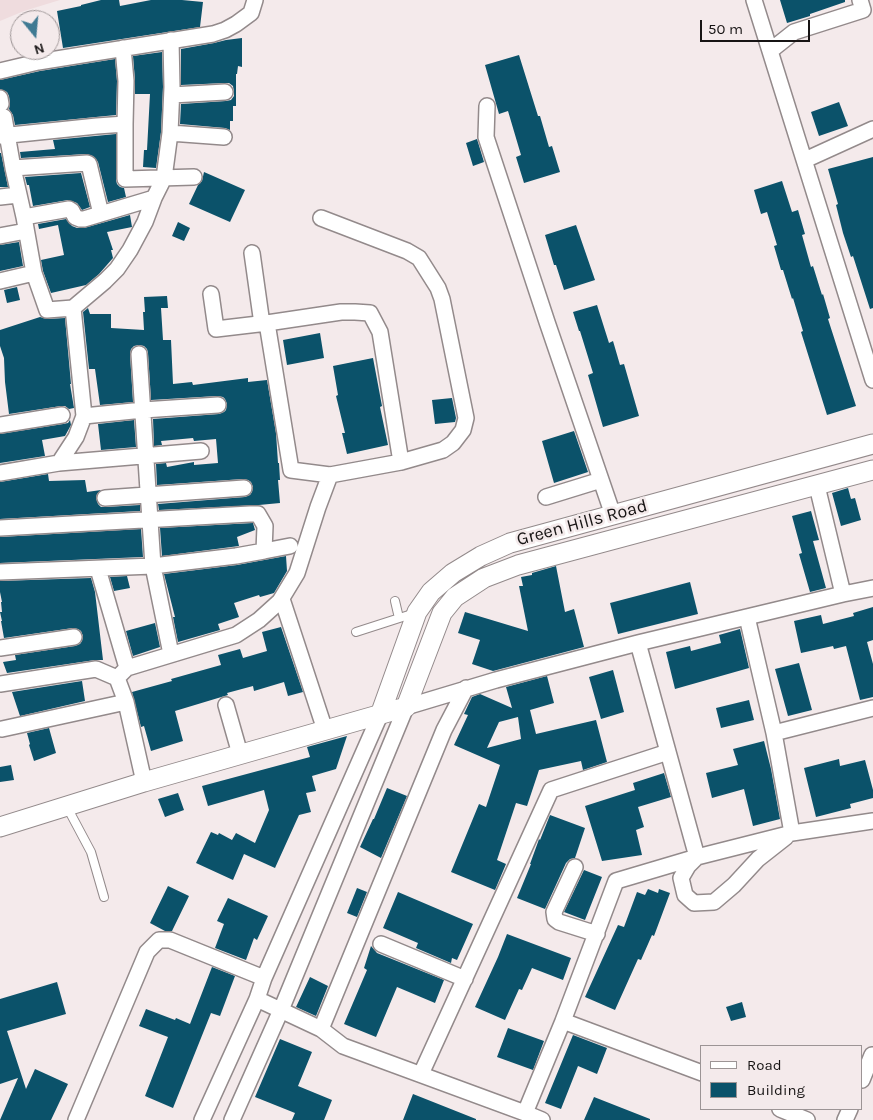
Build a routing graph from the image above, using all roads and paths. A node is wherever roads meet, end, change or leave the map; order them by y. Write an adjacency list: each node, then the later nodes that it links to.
1 (255, 0): 4 (street)
2 (754, 0): 6 (street)
3 (860, 0): 6 (street)
4 (171, 40): 5 (street); 9 (street)
5 (123, 48): 7 (street); 12 (street)
6 (770, 51): 17 (street)
7 (0, 71)
8 (225, 92): 9 (street)
9 (172, 95): 14 (street)
10 (2, 106): 15 (street)
11 (487, 106): 49 (street)
12 (125, 124): 15 (street); 20 (street)
13 (873, 129): 17 (street)
14 (170, 133): 16 (street); 20 (street)
15 (4, 136): 18 (street)
16 (224, 137)
17 (805, 160): 35 (street)
18 (13, 168): 21 (street); 24 (street)
19 (194, 177): 20 (street)
20 (164, 178): 23 (street)
21 (18, 195): 22 (street); 26 (street)
22 (0, 197)
23 (154, 198): 24 (street); 32 (street)
24 (101, 214): 26 (street)
25 (321, 218): 44 (street)
26 (25, 224): 27 (street); 29 (street)
27 (0, 236)
28 (252, 253): 33 (street)
29 (34, 273): 30 (street); 32 (street)
30 (0, 281)
31 (211, 294): 33 (street)
32 (73, 308): 39 (street)
33 (264, 324): 44 (street); 48 (street)
34 (139, 354): 37 (street)
35 (873, 380)
36 (218, 405): 37 (street)
37 (143, 410): 39 (street); 43 (street)
38 (62, 415): 40 (street)
39 (84, 416): 45 (street)
40 (0, 422)
41 (873, 444): 55 (street, Green Hills Road)
42 (201, 451): 43 (street)
43 (146, 456): 45 (street); 52 (street)
44 (401, 462): 48 (street)
45 (59, 463): 47 (street)
46 (873, 470): 50 (street, Green Hills Road)
47 (0, 473)
48 (330, 475): 58 (street)
49 (601, 480): 53 (street); 55 (street)
50 (817, 486): 64 (street); 80 (street, Green Hills Road)
51 (244, 488): 52 (street)
52 (148, 496): 54 (street); 56 (street)
53 (546, 497)
54 (105, 498)
55 (613, 515): 67 (street, Green Hills Road)
56 (149, 519): 57 (street); 59 (street); 60 (street)
57 (0, 528)
58 (297, 545): 59 (street); 65 (street)
59 (264, 551): 60 (street)
60 (153, 566): 61 (street); 74 (street)
61 (98, 569): 62 (street); 75 (street)
62 (0, 572)
63 (872, 588): 64 (street)
64 (843, 594): 69 (street)
65 (282, 599): 74 (street); 84 (street)
66 (395, 601): 68 (lane)
67 (417, 612): 68 (lane); 82 (street, Green Hills Road)
68 (396, 614): 70 (lane)
69 (747, 617): 72 (street); 85 (street)
70 (356, 632)
71 (74, 637): 73 (street)
72 (638, 643): 77 (street); 86 (street)
73 (0, 648)
74 (171, 654): 75 (street)
75 (122, 673): 76 (street); 78 (street)
76 (0, 684)
77 (466, 688): 80 (street); 104 (street)
78 (126, 702): 83 (street); 88 (street)
79 (226, 705): 87 (street)
80 (406, 707): 82 (street); 102 (street)
81 (873, 708): 85 (street)
82 (380, 715): 84 (street); 99 (street)
83 (2, 729)
84 (325, 730): 87 (street)
85 (774, 733): 92 (street)
86 (668, 752): 93 (street); 100 (street)
87 (240, 754): 88 (street)
88 (144, 782): 89 (street)
89 (67, 807): 91 (street); 95 (lane)
90 (873, 821): 92 (street)
91 (0, 827)
92 (792, 832): 93 (street); 93 (street)
93 (697, 857): 97 (street)
94 (575, 867): 97 (street)
95 (104, 897)
96 (599, 910): 97 (street)
97 (594, 933): 103 (street)
98 (381, 944): 100 (street)
99 (264, 978): 101 (street); 111 (street)
100 (465, 979): 107 (street)
101 (257, 999): 102 (street); 112 (street)
102 (281, 1010): 104 (street); 113 (street)
103 (563, 1022): 106 (street); 110 (street)
104 (321, 1029): 107 (street)
105 (872, 1055): 108 (street)
106 (700, 1072)
107 (421, 1074): 110 (street)
108 (863, 1078)
109 (782, 1110): 115 (street)
110 (525, 1113): 114 (street)
111 (76, 1120)
112 (202, 1120)
113 (232, 1120)
114 (542, 1120)
115 (807, 1120)

